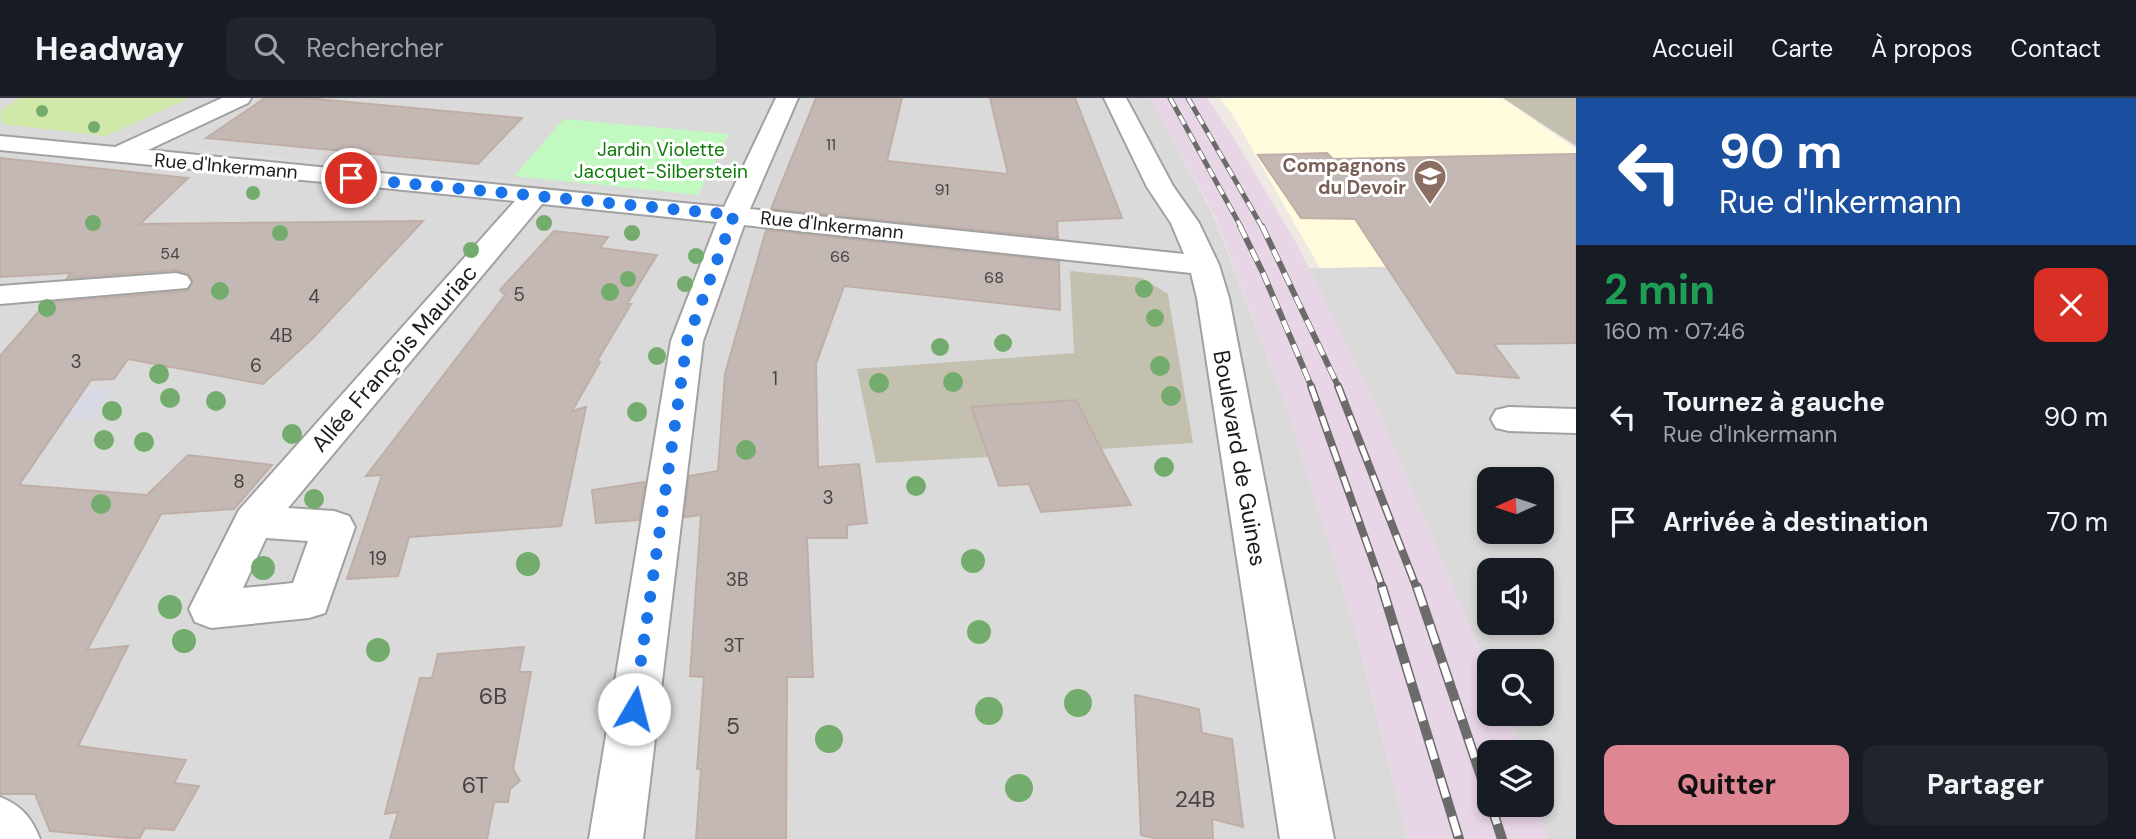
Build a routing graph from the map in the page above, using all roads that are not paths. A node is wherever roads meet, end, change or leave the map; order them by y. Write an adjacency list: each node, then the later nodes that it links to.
1 (240, 98): 5 (street)
2 (787, 98): 7 (street)
3 (1115, 98): 8 (street, Boulevard de Guines)
4 (0, 143): 5 (street, Rue d'Inkermann)
5 (115, 156): 6 (street, Rue d'Inkermann)
6 (535, 195): 7 (street, Rue d'Inkermann); 13 (street, Allée François Mauriac)
7 (734, 215): 8 (street, Rue d'Inkermann); 16 (street)
8 (1204, 265): 17 (street, Boulevard de Guines)
9 (176, 282): 10 (street)
10 (0, 295)
11 (1509, 419): 12 (street)
12 (1576, 421)
13 (253, 521)
14 (0, 824): 15 (street)
15 (13, 839)
16 (616, 839)
17 (1307, 839)

